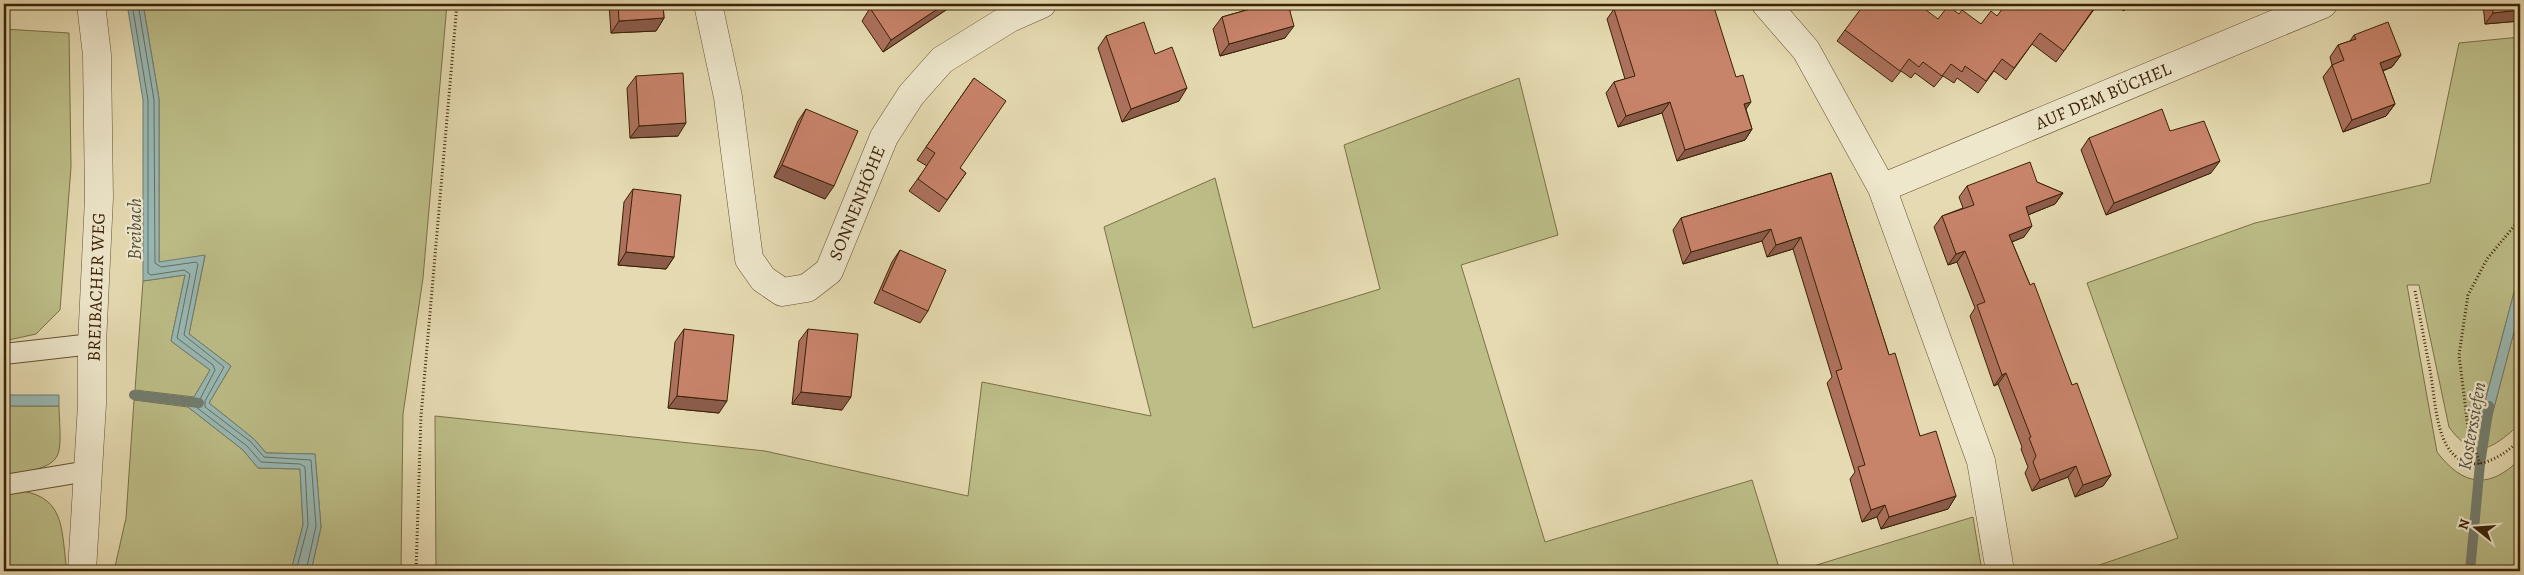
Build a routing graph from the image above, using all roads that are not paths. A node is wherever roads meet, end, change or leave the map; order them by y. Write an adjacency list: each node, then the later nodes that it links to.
1 (91, 4): 7 (street, BREIBACHER WEG)
2 (708, 4): 3 (street, SONNENHÖHE)
3 (1042, 4)
4 (1766, 4): 6 (street)
5 (2324, 4): 6 (street, AUF DEM BÜCHEL)
6 (1882, 188): 11 (street)
7 (92, 344): 8 (lane); 9 (street, BREIBACHER WEG)
8 (4, 354)
9 (88, 471): 10 (lane); 12 (street, BREIBACHER WEG)
10 (4, 485)
11 (1999, 565)
12 (82, 571)

